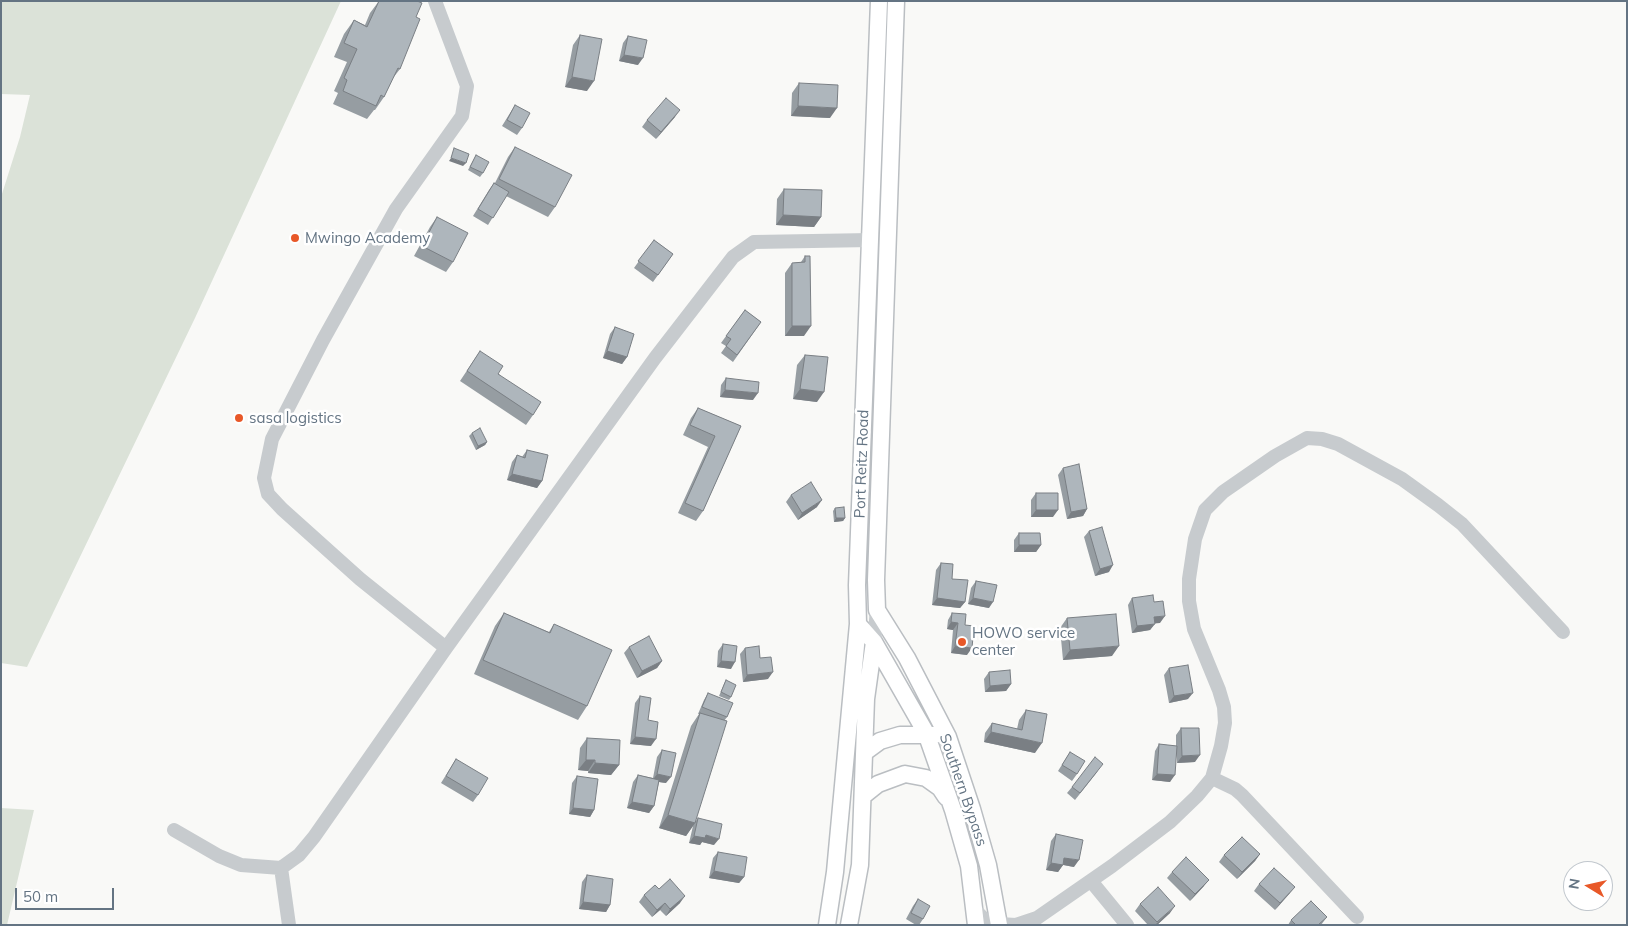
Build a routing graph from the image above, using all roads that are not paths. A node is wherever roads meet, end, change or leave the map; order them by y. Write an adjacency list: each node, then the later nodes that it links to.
1 (435, 1): 9 (street)
2 (879, 1): 4 (main road, Port Reitz Road)
3 (896, 1): 5 (main road)
4 (871, 240): 6 (main road, Port Reitz Road); 9 (street)
5 (877, 610): 8 (street); 11 (main road, Southern Bypass)
6 (858, 624): 8 (main road, Southern Bypass); 23 (main road, Port Reitz Road)
7 (1563, 632): 13 (street)
8 (874, 642): 10 (main road, Southern Bypass); 12 (main road)
9 (446, 648): 17 (street)
10 (926, 733): 11 (main road); 12 (main road); 15 (main road, Southern Bypass)
11 (948, 737): 25 (main road, Southern Bypass)
12 (865, 752): 14 (main road)
13 (1212, 778): 18 (street); 19 (street)
14 (863, 796): 15 (main road); 24 (main road)
15 (953, 810): 20 (main road, Southern Bypass)
16 (174, 830): 17 (street)
17 (281, 868): 22 (street)
18 (1091, 881): 21 (street); 26 (street)
19 (1357, 917)
20 (976, 918): 25 (street)
21 (1029, 923): 25 (street)
22 (290, 925)
23 (827, 925)
24 (849, 925)
25 (999, 925)
26 (1127, 925)

